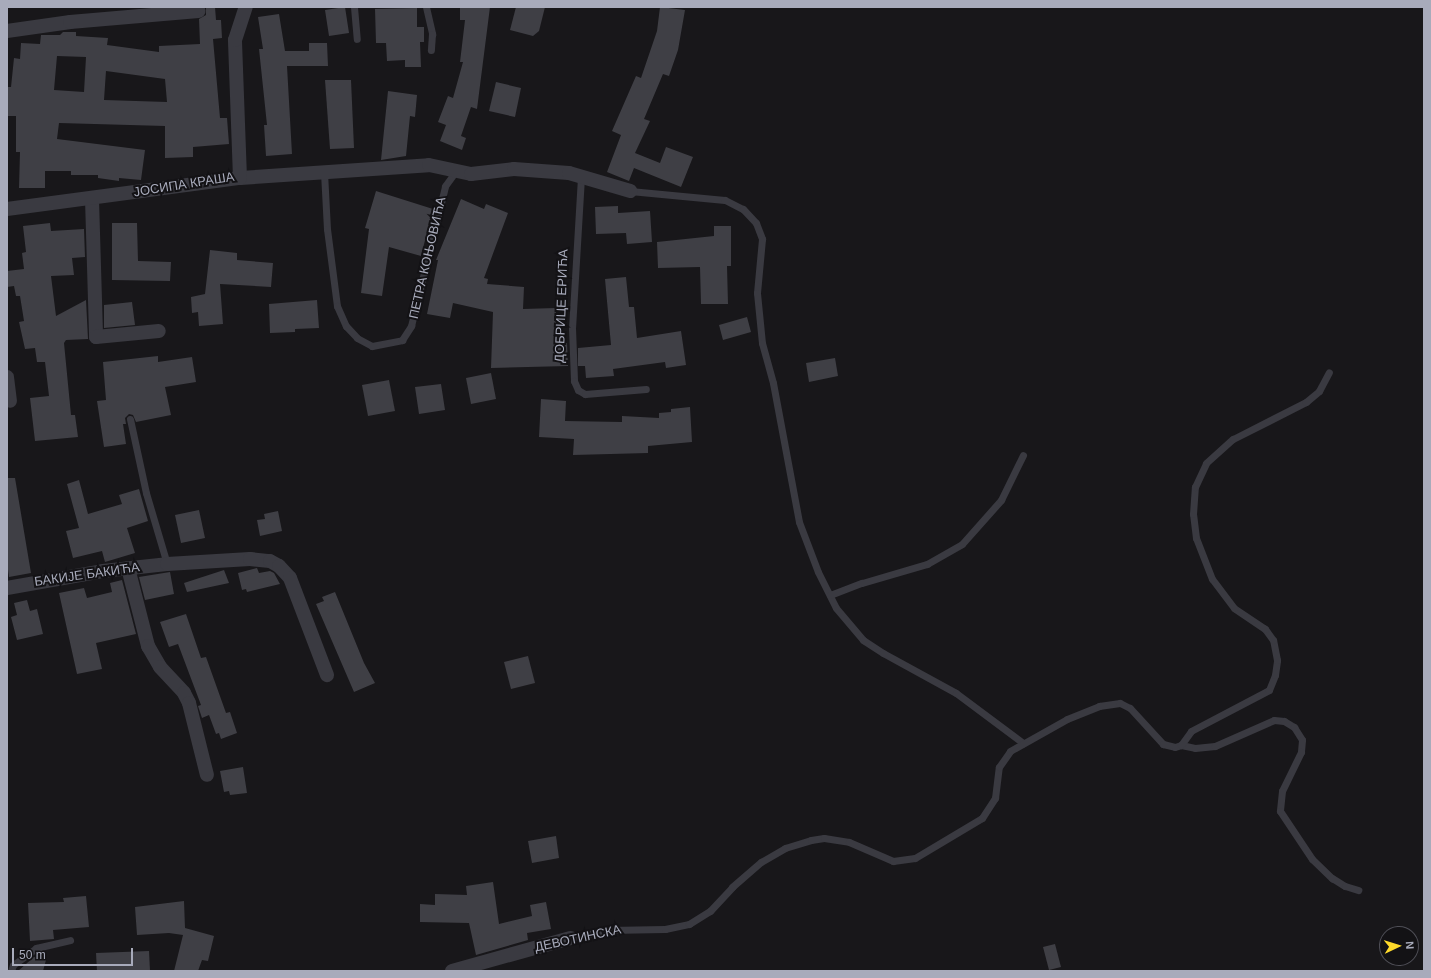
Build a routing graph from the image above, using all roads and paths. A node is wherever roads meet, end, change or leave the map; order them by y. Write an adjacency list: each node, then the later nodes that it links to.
1 (246, 7): 11 (street, ЈОСИПА КРАША)
2 (354, 7): 6 (lane)
3 (426, 7): 7 (lane)
4 (199, 11): 5 (street)
5 (7, 31)
6 (357, 39)
7 (431, 50)
8 (324, 172): 9 (street); 9 (lane, ПЕТРА КОЊОВИЋА); 11 (street)
9 (455, 172): 10 (street)
10 (581, 177): 12 (street); 18 (lane, ДОБРИЦЕ ЕРИЋА)
11 (240, 178): 13 (street, ЈОСИПА КРАША)
12 (630, 191): 25 (lane)
13 (92, 199): 14 (street, ЈОСИПА КРАША); 15 (street)
14 (7, 209)
15 (159, 332)
16 (1329, 372): 28 (lane)
17 (7, 377): 19 (street)
18 (646, 389)
19 (10, 401)
20 (130, 419): 22 (lane)
21 (1023, 455): 25 (lane)
22 (167, 564): 23 (street, БАКИЈЕ БАКИЋА); 26 (street, БАКИЈЕ БАКИЋА)
23 (128, 568): 24 (street, БАКИЈЕ БАКИЋА); 29 (street)
24 (7, 588)
25 (830, 595): 27 (lane)
26 (327, 675)
27 (1022, 744): 28 (lane, ДЕВОТИНСКА); 31 (lane, ДЕВОТИНСКА)
28 (1181, 745): 30 (lane, ДЕВОТИНСКА)
29 (207, 775)
30 (1358, 890)
31 (570, 938): 34 (street, ДЕВОТИНСКА)
32 (70, 940): 33 (lane)
33 (11, 971)
34 (452, 971)

